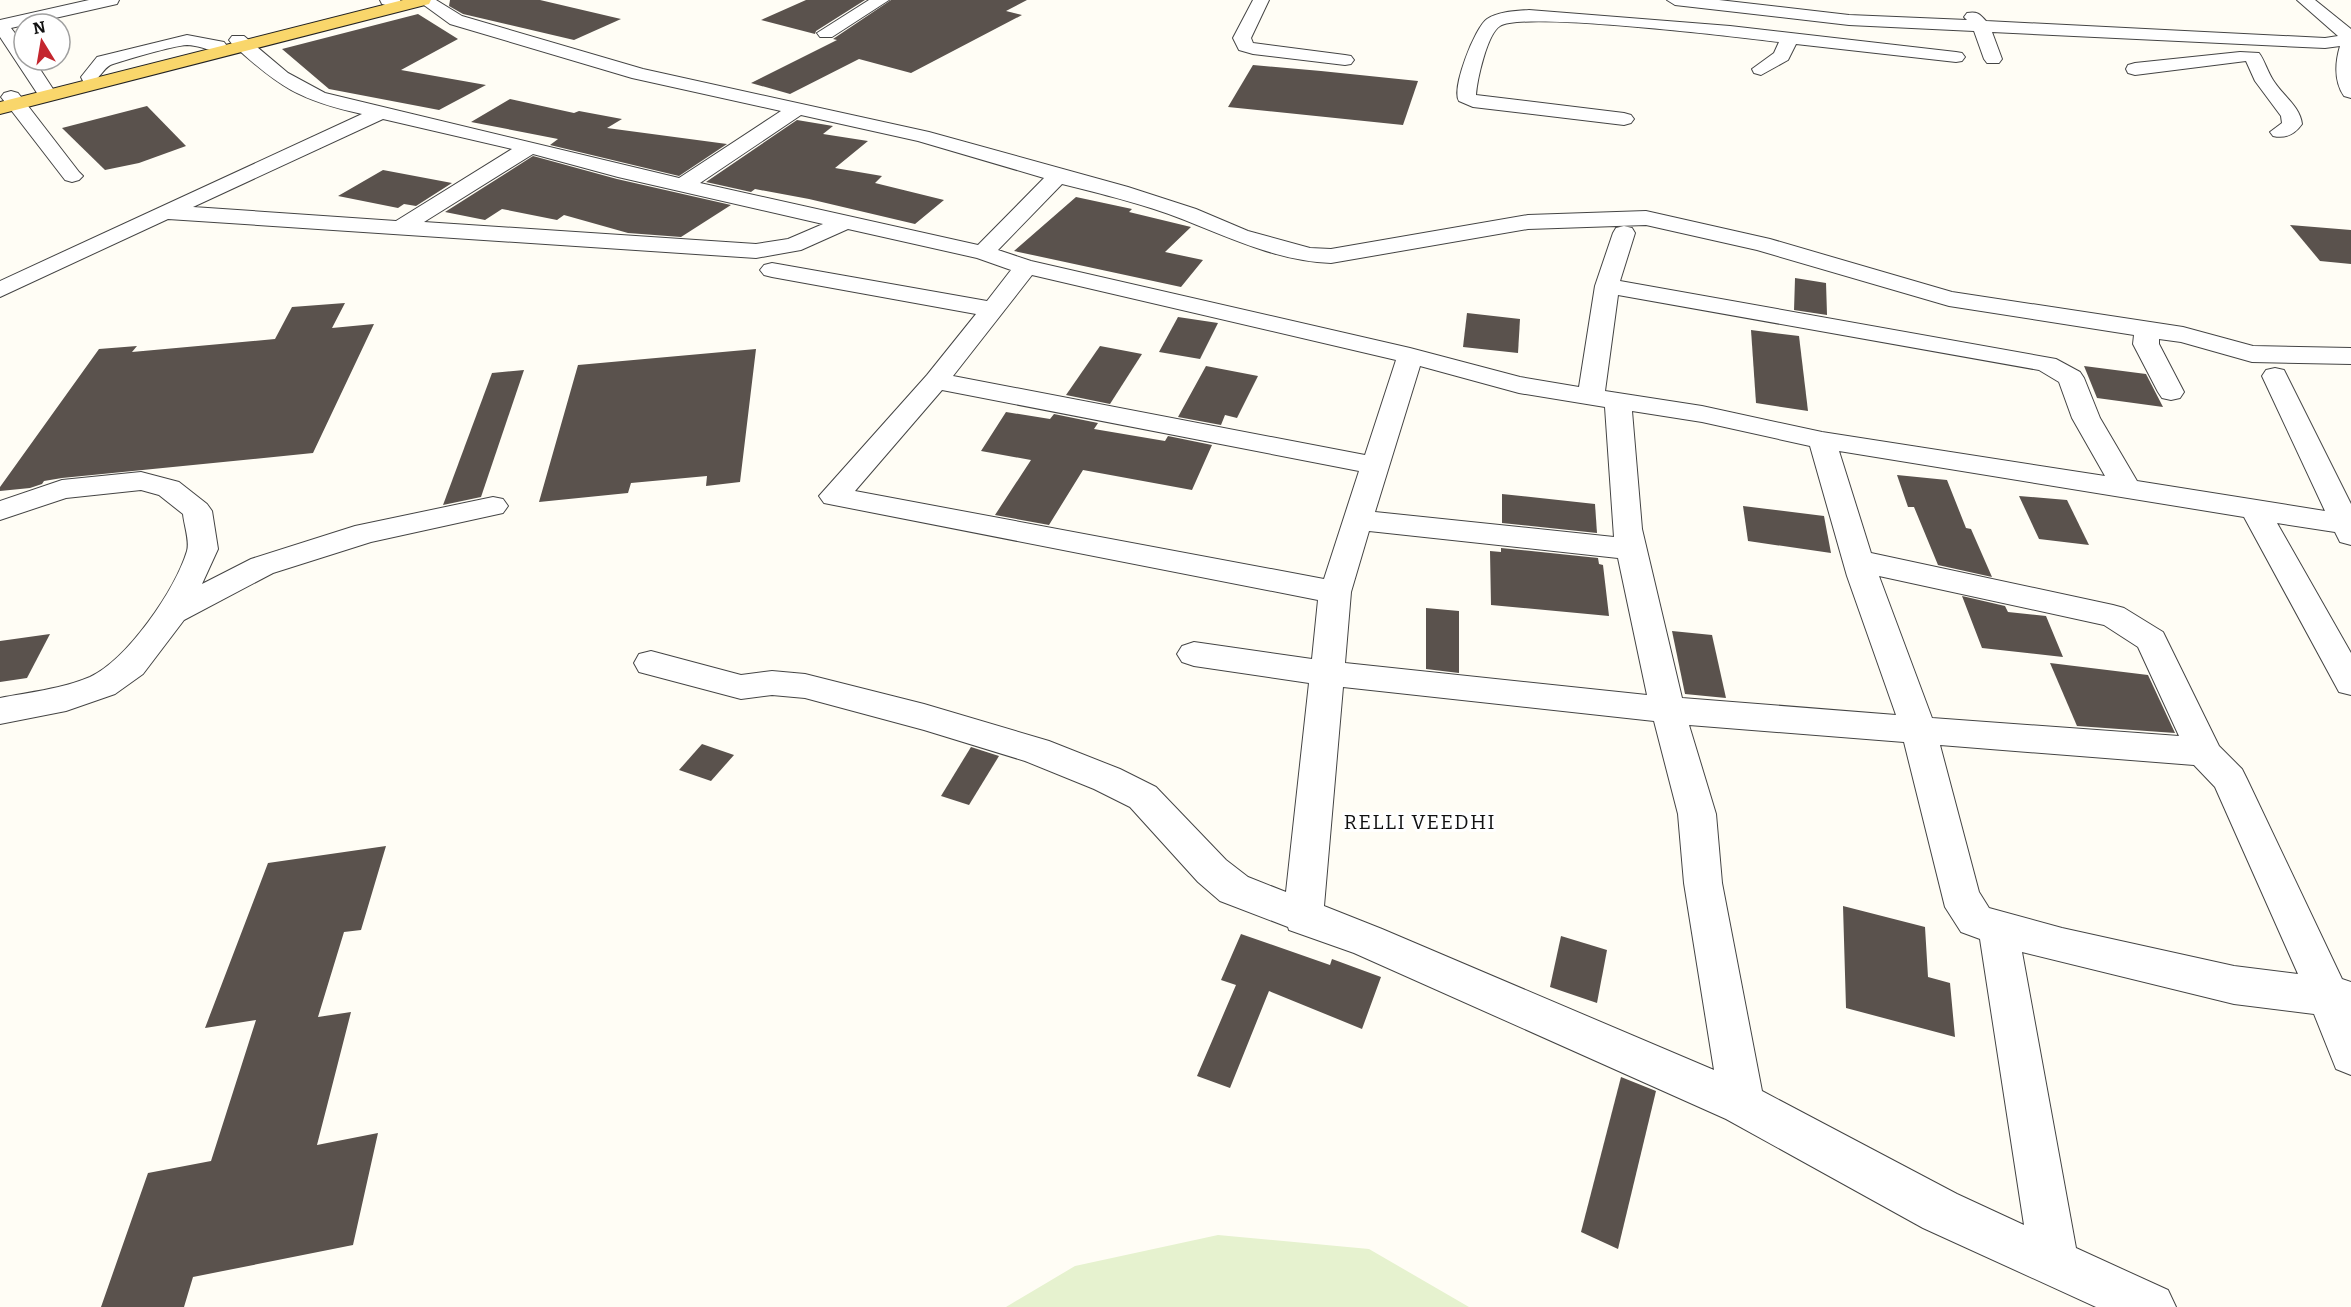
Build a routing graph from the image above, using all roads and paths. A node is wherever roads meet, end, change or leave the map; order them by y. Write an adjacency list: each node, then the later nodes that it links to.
1 (111, 0): 11 (street)
2 (424, 0): 16 (main road); 30 (street)
3 (881, 0): 12 (street)
4 (1261, 0): 19 (street)
5 (1674, 0): 9 (street)
6 (1762, 0): 9 (street)
7 (2305, 0): 15 (street)
8 (393, 1): 16 (main road)
9 (1938, 20): 10 (street); 14 (street)
10 (1977, 22): 15 (street); 18 (street)
11 (0, 25): 13 (street)
12 (826, 33)
13 (12, 38)
14 (1789, 38): 21 (street); 32 (street)
15 (2351, 39): 20 (street)
16 (233, 44): 26 (street); 29 (main road); 31 (street)
17 (2253, 57): 20 (street); 22 (street); 33 (street)
18 (1993, 59)
19 (1345, 60)
20 (2326, 62): 28 (street)
21 (1761, 69)
22 (2135, 69)
23 (17, 72): 25 (street)
24 (30, 72): 27 (street)
25 (9, 74)
26 (90, 77): 27 (main road)
27 (44, 89): 29 (main road)
28 (2351, 92)
29 (7, 102): 35 (street)
30 (797, 109): 36 (street); 37 (street)
31 (379, 114): 34 (street); 38 (street)
32 (1624, 119)
33 (2280, 132)
34 (530, 147): 37 (street); 40 (street)
35 (72, 176)
36 (1058, 176): 42 (street); 48 (street)
37 (682, 185): 39 (street)
38 (165, 212): 40 (street); 46 (street)
39 (846, 222): 40 (street); 42 (street)
40 (401, 227)
41 (1624, 233): 45 (street)
42 (983, 253): 43 (street)
43 (1026, 267): 47 (street); 49 (street)
44 (772, 270): 47 (street)
45 (1606, 286): 54 (street); 57 (street)
46 (0, 290)
47 (992, 309): 52 (street)
48 (2147, 330): 50 (street); 53 (street)
49 (1410, 356): 54 (street); 56 (street)
50 (2351, 356)
51 (2276, 376): 62 (street)
52 (936, 381): 56 (street); 65 (street)
53 (2171, 392)
54 (1605, 398): 55 (street); 63 (street)
55 (1822, 440): 57 (street); 64 (street)
56 (1374, 465): 61 (street)
57 (2126, 488): 59 (street)
58 (494, 506): 66 (street)
59 (2255, 510): 62 (street); 70 (street)
60 (0, 511): 66 (street)
61 (1357, 520): 63 (street); 65 (street)
62 (2349, 528)
63 (1632, 549): 71 (street)
64 (1859, 561): 73 (street); 74 (street)
65 (1335, 592): 69 (street)
66 (173, 612): 72 (street)
67 (1194, 654): 69 (street)
68 (651, 663): 75 (street)
69 (1328, 675): 71 (street); 75 (street)
70 (2351, 683)
71 (1669, 709): 73 (street); 79 (street)
72 (0, 711)
73 (1919, 730): 74 (street); 76 (street)
74 (2206, 755): 77 (street)
75 (1303, 918): 79 (street)
76 (1998, 928): 77 (street); 80 (street)
77 (2340, 998): 78 (street)
78 (2351, 1055)
79 (1742, 1104): 80 (street)
80 (2054, 1261): 81 (street)
81 (2151, 1307)

